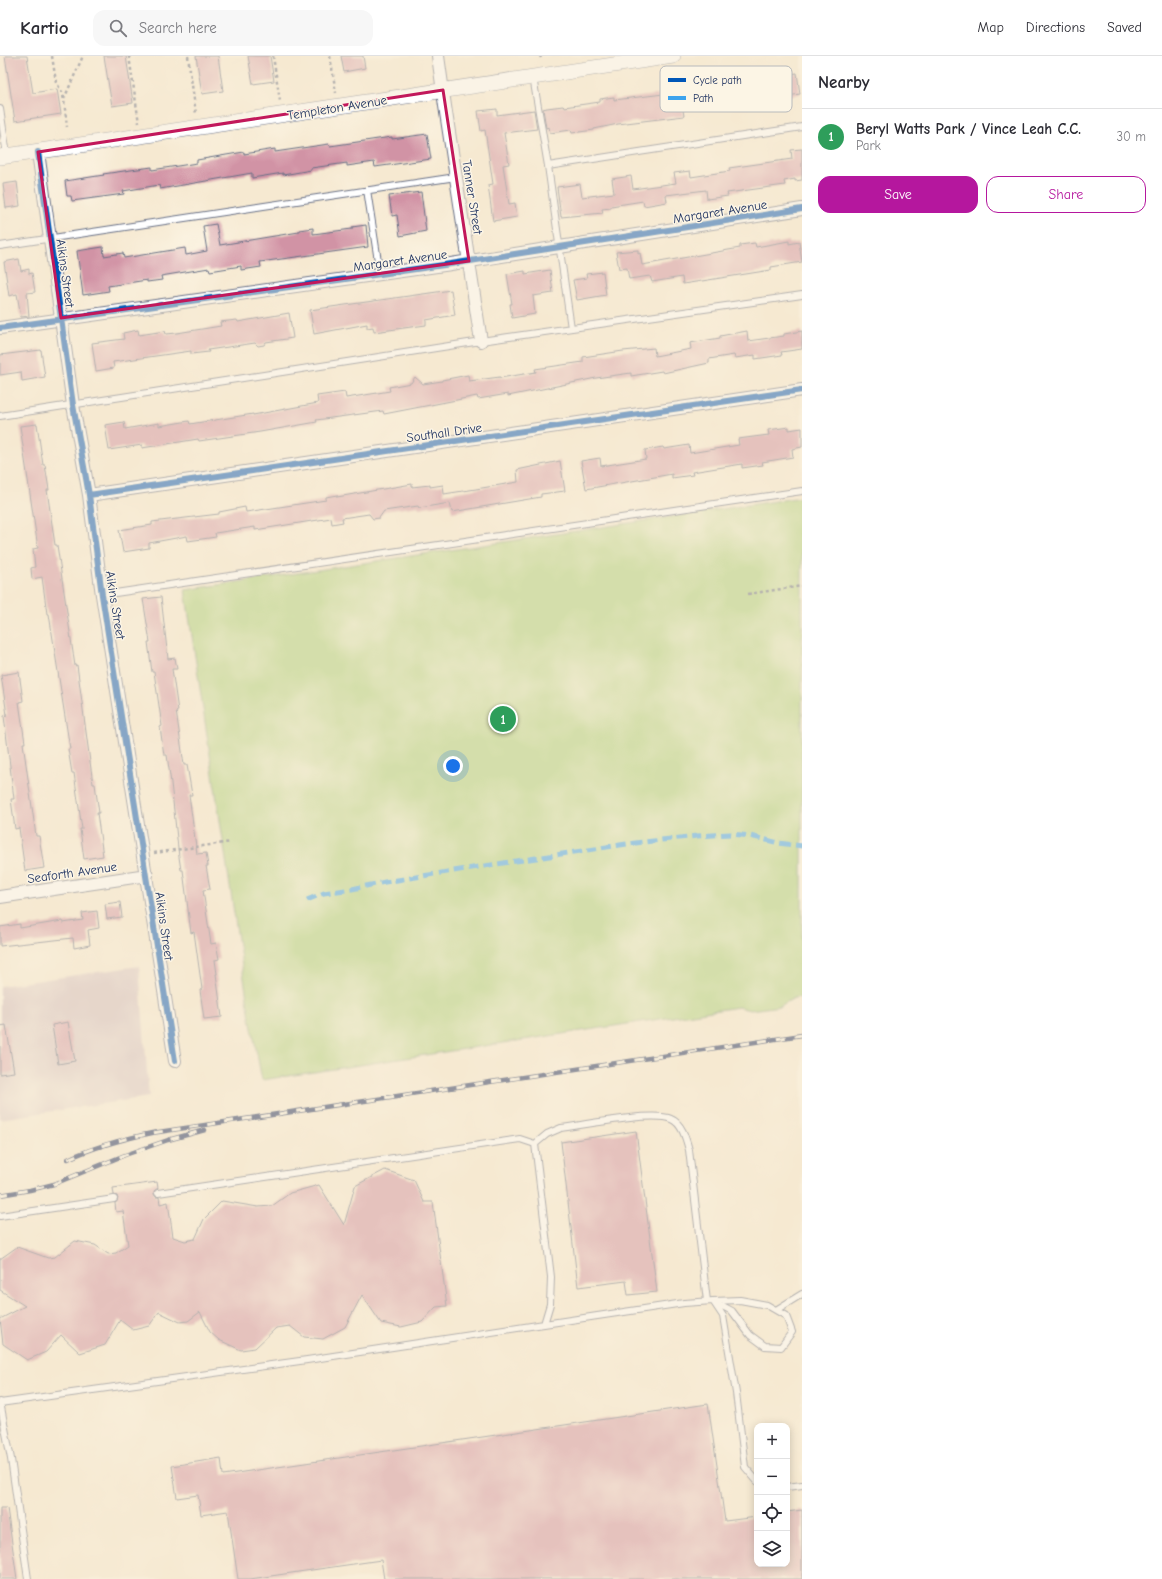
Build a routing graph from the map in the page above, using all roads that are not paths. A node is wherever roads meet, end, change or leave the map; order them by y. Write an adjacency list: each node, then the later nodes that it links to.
1 (438, 56): 4 (street, Tanner Street)
2 (673, 56): 3 (street, Templeton Avenue)
3 (533, 77): 4 (street, Templeton Avenue); 9 (lane)
4 (443, 90): 7 (street, Templeton Avenue); 10 (street, Tanner Street)
5 (0, 109): 8 (lane)
6 (802, 127): 9 (lane)
7 (38, 152): 8 (street, Templeton Avenue); 13 (street, Aikins Street)
8 (4, 157)
9 (548, 166): 15 (lane)
10 (456, 177): 11 (lane); 16 (street, Tanner Street)
11 (367, 190): 13 (lane); 17 (lane)
12 (802, 209): 15 (street, Margaret Avenue)
13 (50, 239): 14 (lane); 19 (street, Aikins Street)
14 (0, 246)
15 (560, 247): 16 (street, Margaret Avenue); 21 (lane)
16 (469, 261): 17 (street, Margaret Avenue); 22 (street, Tanner Street)
17 (380, 274): 19 (street, Margaret Avenue)
18 (802, 295): 21 (lane)
19 (61, 318): 20 (street, Margaret Avenue); 24 (street, Aikins Street)
20 (0, 328)
21 (571, 328): 22 (lane)
22 (481, 342): 24 (lane)
23 (802, 390): 27 (street, Southall Drive)
24 (74, 405): 25 (lane); 27 (street, Aikins Street)
25 (0, 416)
26 (802, 491): 28 (lane)
27 (89, 495): 28 (street, Aikins Street)
28 (102, 595): 29 (street, Aikins Street)
29 (147, 876): 30 (street, Seaforth Avenue); 31 (street, Aikins Street)
30 (0, 897)
31 (175, 1062)
32 (535, 1144): 33 (lane); 37 (lane); 39 (lane)
33 (158, 1193)
34 (114, 1199): 35 (lane)
35 (0, 1216)
36 (802, 1294): 38 (lane)
37 (710, 1301): 38 (lane); 38 (lane); 39 (lane); 41 (lane)
38 (776, 1310)
39 (544, 1324): 40 (lane)
40 (0, 1402): 44 (lane)
41 (754, 1477)
42 (802, 1485): 43 (lane)
43 (790, 1487)
44 (28, 1579)

